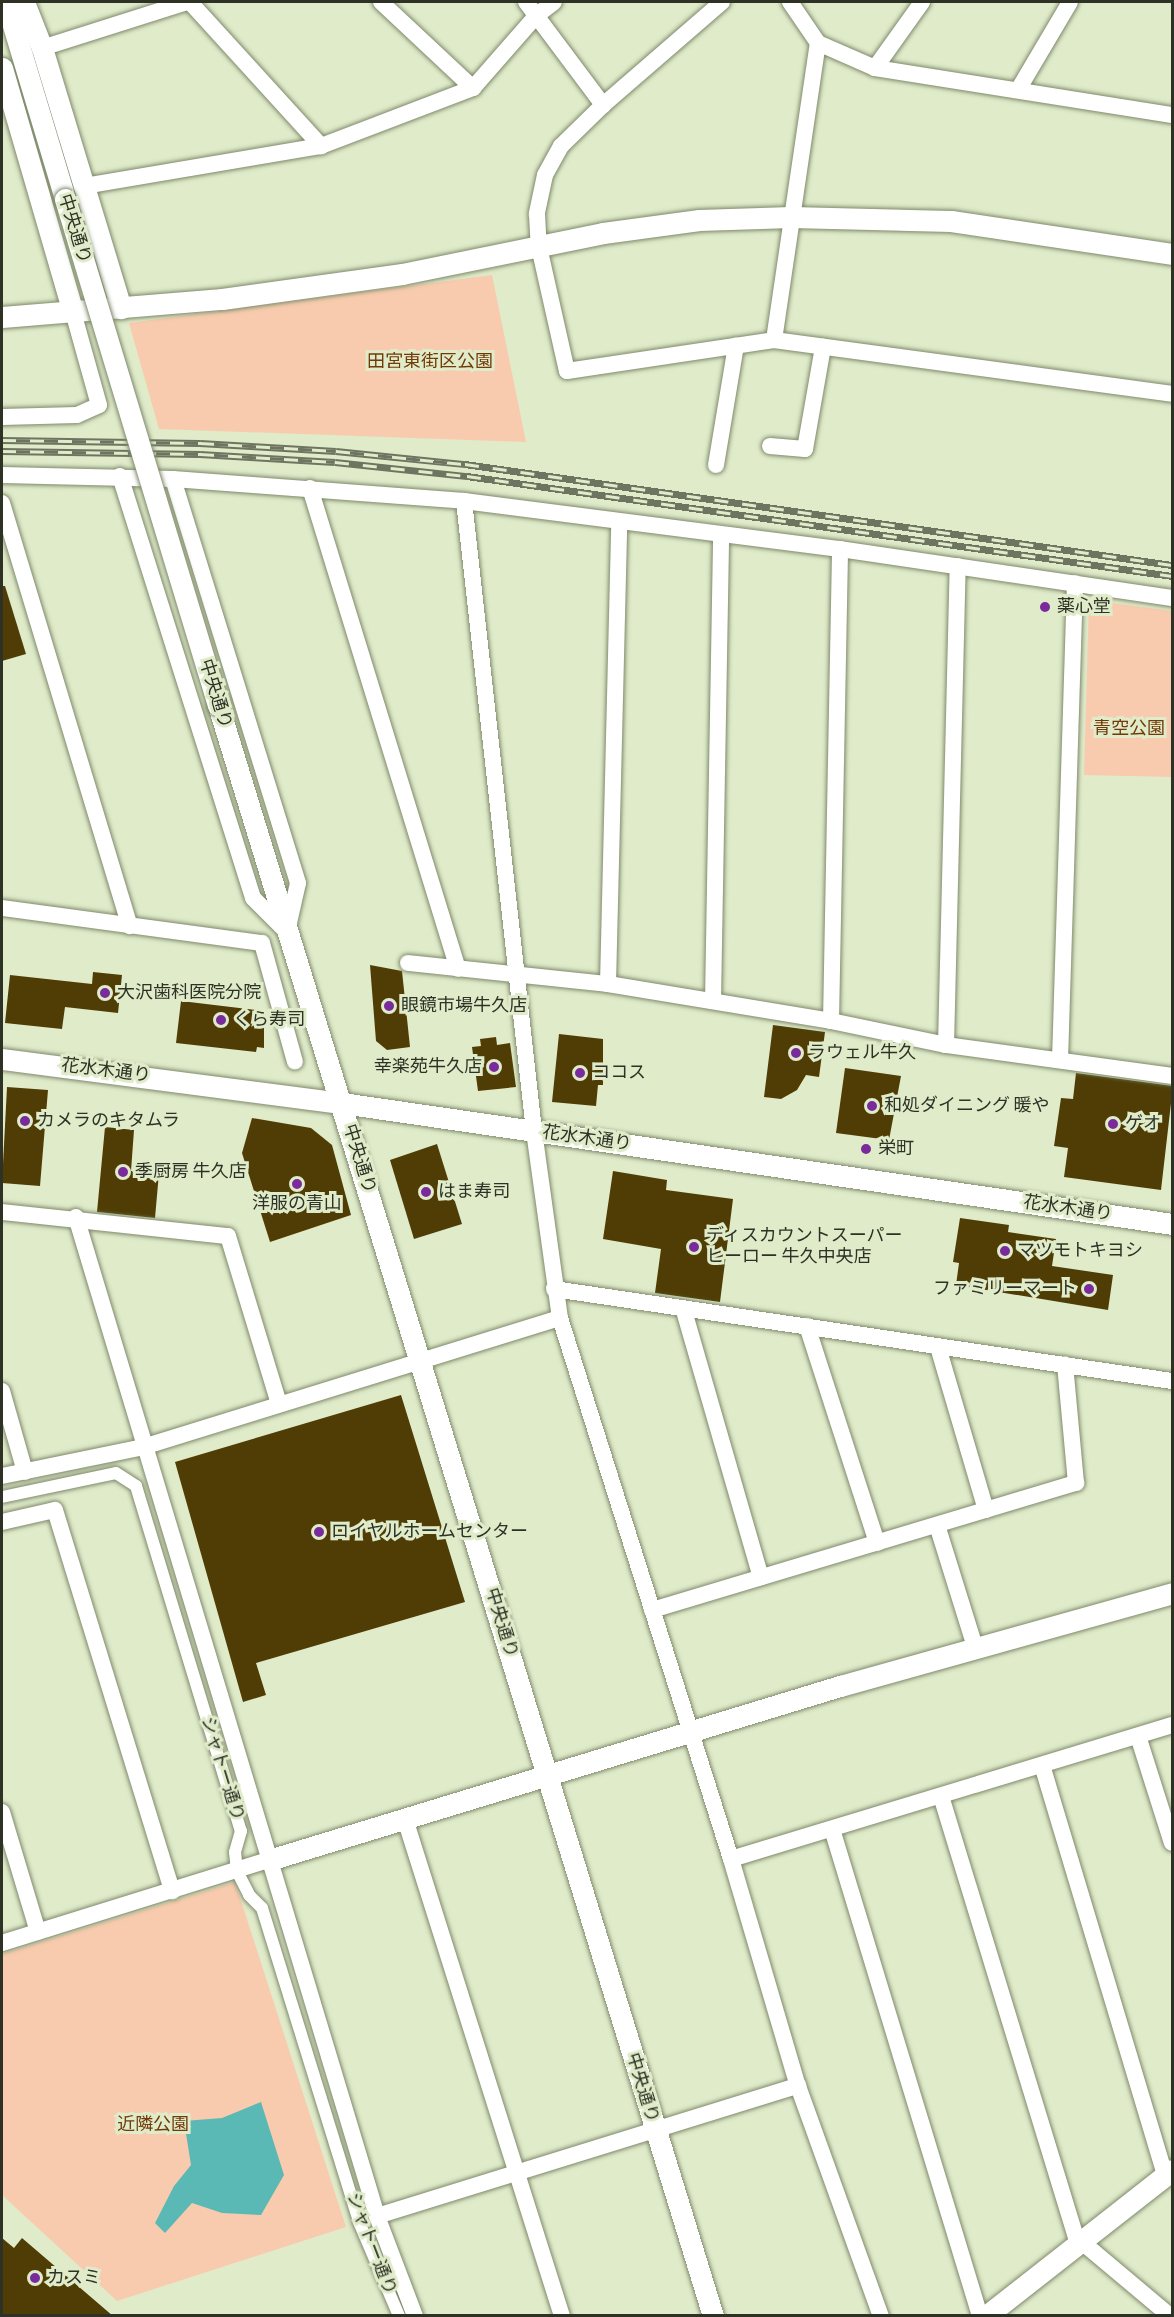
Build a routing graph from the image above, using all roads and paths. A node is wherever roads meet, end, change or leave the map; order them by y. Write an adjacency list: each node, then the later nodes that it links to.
1 (6, 2): 49 (street, 中央通り, bridge)
2 (24, 2): 13 (street)
3 (189, 2): 13 (street); 20 (street)
4 (381, 2): 16 (street)
5 (526, 2): 11 (street)
6 (554, 2): 11 (street)
7 (722, 2): 18 (street)
8 (790, 2): 12 (street)
9 (922, 2): 15 (street)
10 (1070, 2): 17 (street)
11 (537, 15): 16 (street); 18 (street)
12 (818, 43): 15 (street); 22 (street)
13 (42, 48): 21 (street)
14 (2, 68): 26 (street)
15 (875, 68): 17 (street)
16 (473, 88): 20 (street)
17 (1018, 90): 19 (street)
18 (603, 105): 23 (street)
19 (1173, 115)
20 (321, 146): 21 (street)
21 (84, 186): 25 (street)
22 (791, 217): 23 (street); 24 (street); 28 (street)
23 (539, 247): 25 (street); 29 (street)
24 (1173, 254)
25 (121, 308): 26 (street)
26 (74, 312): 27 (street); 32 (street)
27 (2, 317)
28 (774, 340): 29 (street); 30 (street)
29 (736, 346): 34 (street)
30 (823, 347): 31 (street); 33 (street)
31 (1173, 394)
32 (2, 417)
33 (770, 446)
34 (716, 465)
35 (2, 475): 36 (street)
36 (120, 476): 37 (street); 49 (street)
37 (173, 479): 38 (street); 49 (street)
38 (310, 488): 39 (street); 51 (street)
39 (464, 501): 41 (street); 52 (street)
40 (2, 503): 48 (street)
41 (619, 522): 42 (street); 53 (street)
42 (721, 535): 43 (street); 54 (street)
43 (840, 549): 44 (street); 55 (street)
44 (958, 566): 45 (street); 56 (street)
45 (1075, 582): 46 (street); 58 (street)
46 (1173, 598)
47 (2, 908): 48 (street)
48 (130, 926): 59 (street)
49 (287, 932): 61 (street, 中央通り)
50 (408, 963): 51 (street)
51 (458, 969): 52 (street)
52 (519, 976): 53 (street); 62 (street)
53 (608, 984): 54 (street)
54 (713, 1001): 55 (street)
55 (831, 1021): 56 (street)
56 (946, 1045): 58 (street)
57 (2, 1059): 61 (street, 花水木通り)
58 (1060, 1060): 60 (street)
59 (295, 1062)
60 (1173, 1076)
61 (342, 1103): 62 (street, 花水木通り); 71 (street, 中央通り)
62 (534, 1131): 65 (street, 花水木通り); 66 (street)
63 (2, 1212): 64 (street)
64 (76, 1217): 75 (street); 76 (street)
65 (1173, 1224)
66 (554, 1289): 67 (street); 68 (street)
67 (684, 1311): 69 (street); 84 (street)
68 (560, 1318): 71 (street); 86 (street)
69 (807, 1326): 70 (street); 83 (street)
70 (938, 1347): 72 (street); 80 (street)
71 (422, 1362): 75 (street); 92 (street, 中央通り)
72 (1065, 1365): 73 (street); 80 (street)
73 (1173, 1381)
74 (2, 1391): 77 (street)
75 (279, 1404): 76 (street)
76 (143, 1447): 77 (street); 99 (street)
77 (25, 1472): 78 (street)
78 (2, 1476)
79 (2, 1497): 100 (street, シャトー通り)
80 (986, 1510): 82 (street)
81 (2, 1522): 101 (street)
82 (937, 1525): 83 (street); 87 (street)
83 (877, 1543): 84 (street)
84 (762, 1578): 86 (street)
85 (1173, 1593): 87 (street)
86 (652, 1610): 89 (street)
87 (975, 1647): 89 (street)
88 (1173, 1725): 90 (street)
89 (689, 1732): 92 (street); 98 (street)
90 (1138, 1736): 91 (street); 97 (street)
91 (1042, 1765): 93 (street); 107 (street)
92 (547, 1775): 95 (street); 105 (street, 中央通り)
93 (941, 1796): 96 (street); 109 (street)
94 (2, 1812): 102 (street)
95 (405, 1819): 99 (street); 106 (street)
96 (832, 1829): 98 (street); 115 (street)
97 (1173, 1843)
98 (731, 1859): 104 (street)
99 (269, 1860): 100 (street); 108 (street)
100 (237, 1871): 101 (street); 110 (street, シャトー通り)
101 (172, 1892): 102 (street)
102 (38, 1932): 103 (street)
103 (2, 1943)
104 (798, 2086): 105 (street); 114 (street)
105 (655, 2130): 106 (street); 113 (street, 中央通り)
106 (514, 2173): 108 (street); 112 (street)
107 (1169, 2173): 109 (street)
108 (377, 2216): 111 (street)
109 (1083, 2243): 116 (street); 117 (street)
110 (399, 2316)
111 (415, 2316)
112 (562, 2316)
113 (712, 2316)
114 (881, 2316)
115 (980, 2316)
116 (986, 2316)
117 (1170, 2316)

